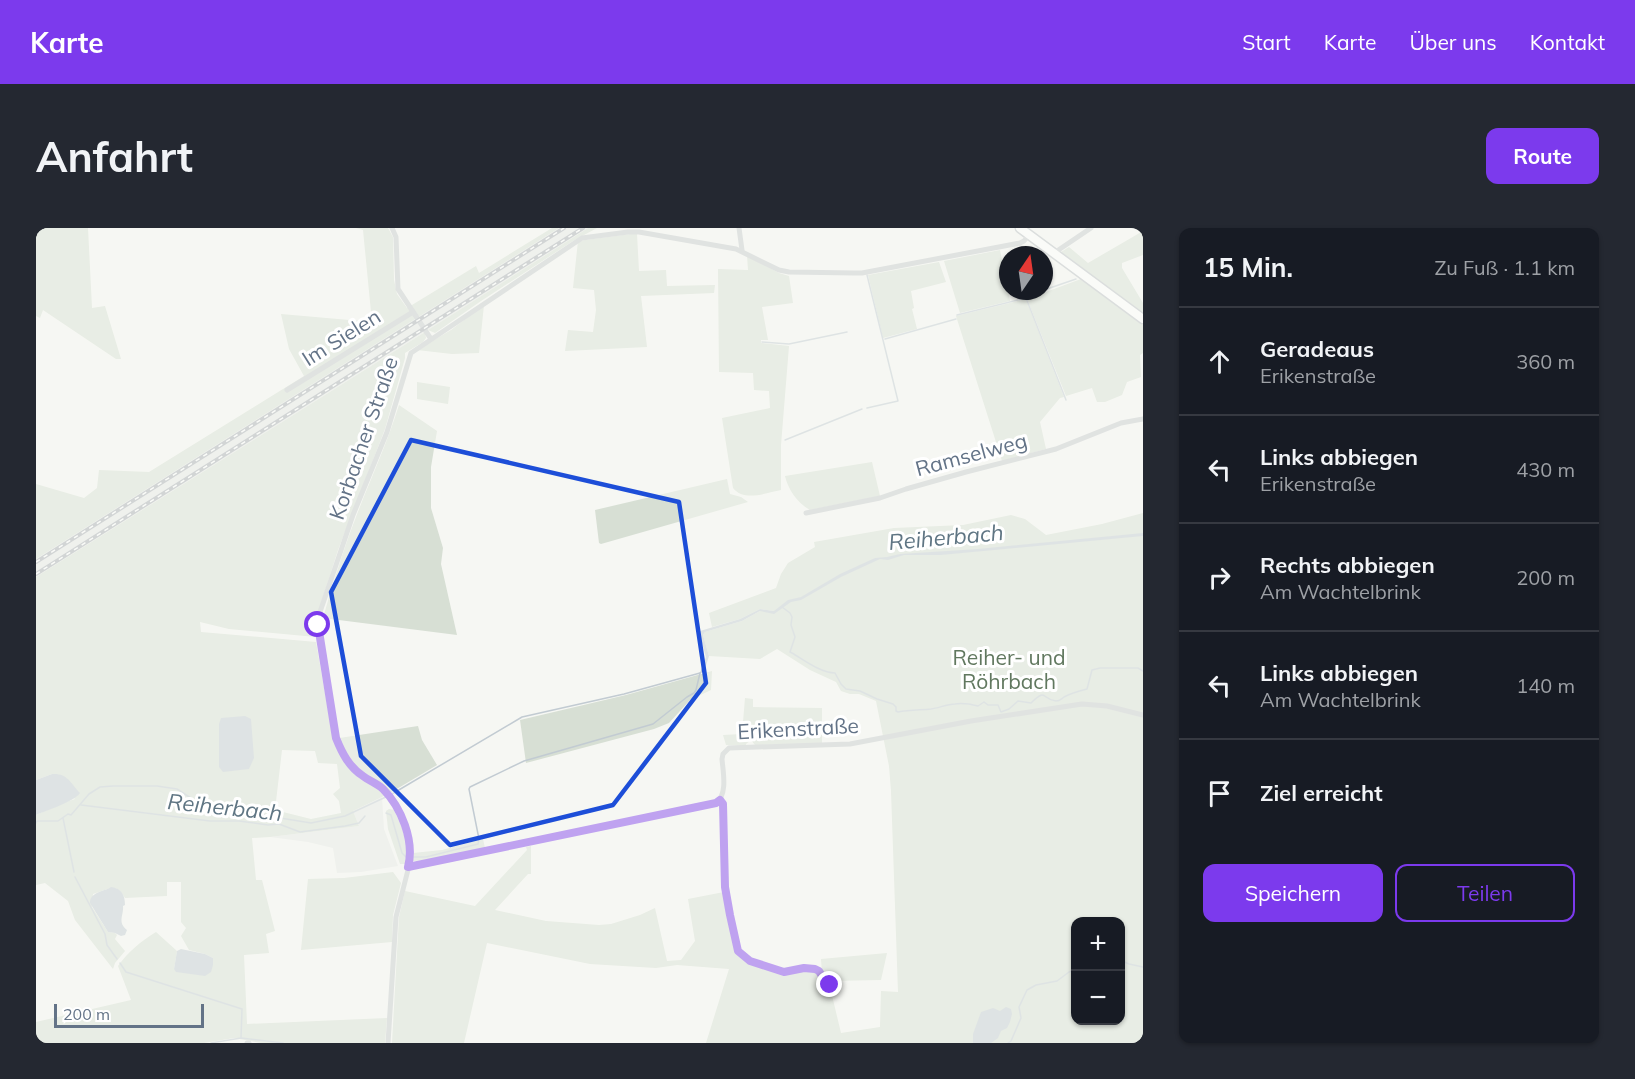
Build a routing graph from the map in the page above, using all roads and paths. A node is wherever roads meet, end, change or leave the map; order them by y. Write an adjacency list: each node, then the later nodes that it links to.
1 (392, 228): 8 (street)
2 (739, 228): 6 (street)
3 (1020, 228): 5 (main road)
4 (1091, 228): 7 (street)
5 (1029, 235): 6 (street, Korbacher Straße); 7 (main road)
6 (742, 250): 10 (street, Korbacher Straße)
7 (1054, 253): 9 (main road)
8 (412, 312): 10 (street); 11 (street, Im Sielen)
9 (1143, 319)
10 (431, 339): 16 (street, Korbacher Straße)
11 (287, 390)
12 (1143, 419): 13 (street, Ramselweg)
13 (806, 513)
14 (1143, 715): 15 (street, Erikenstraße)
15 (720, 800): 16 (street); 17 (street)
16 (409, 864): 18 (street)
17 (830, 985)
18 (388, 1043)

